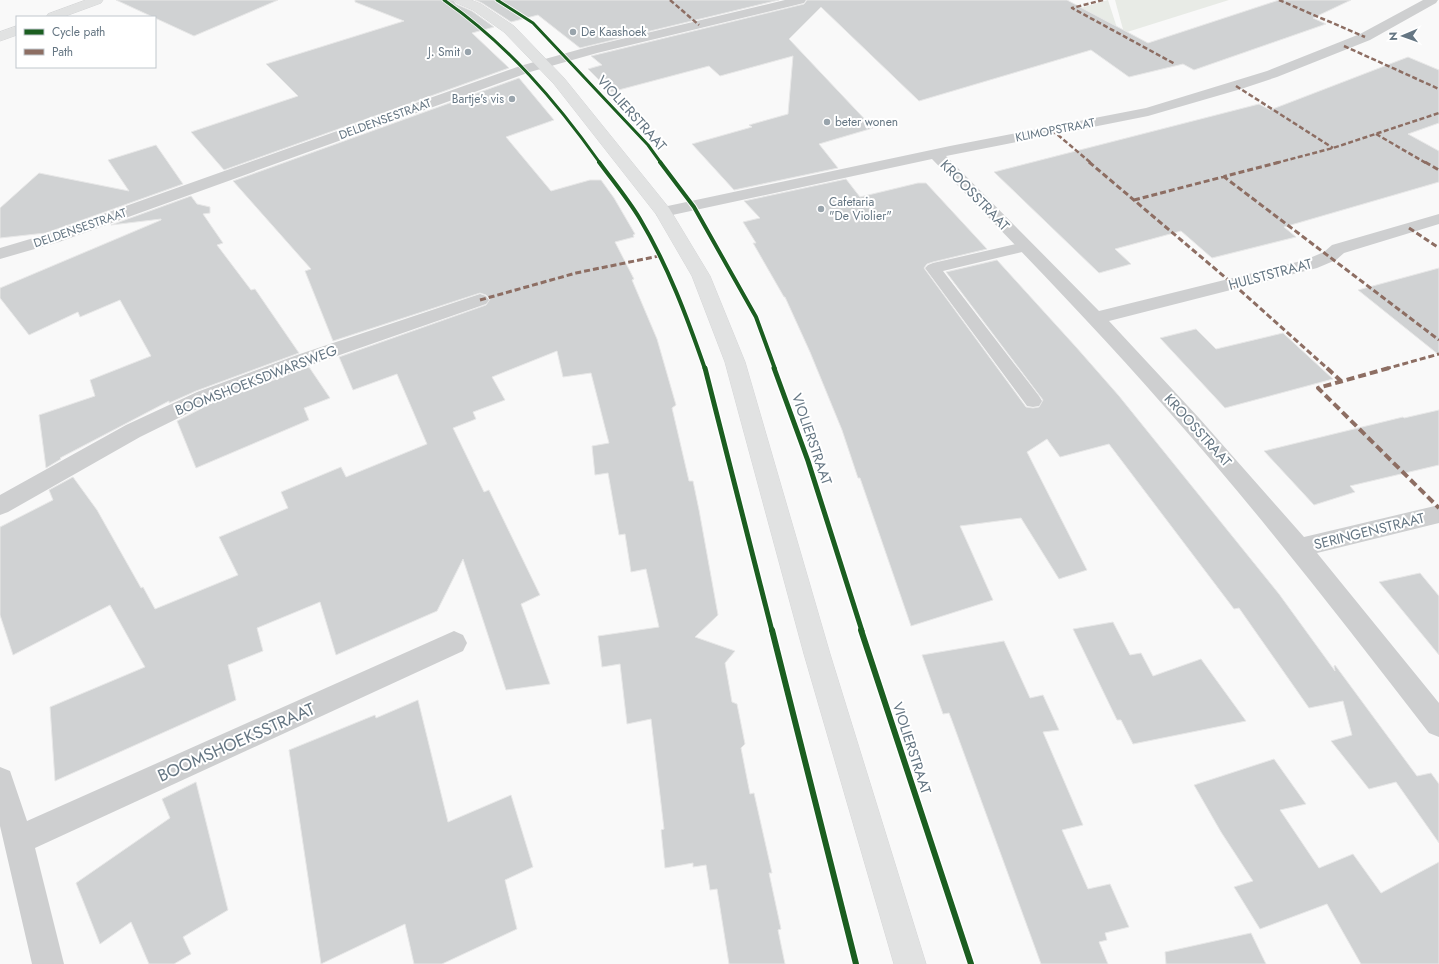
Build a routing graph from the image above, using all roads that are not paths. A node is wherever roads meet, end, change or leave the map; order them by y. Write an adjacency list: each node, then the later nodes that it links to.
1 (97, 0): 5 (main road)
2 (462, 0): 8 (main road)
3 (800, 0): 8 (street, DELDENSESTRAAT)
4 (1432, 0): 9 (street, KLIMOPSTRAAT)
5 (55, 16)
6 (16, 30): 7 (main road)
7 (0, 37)
8 (543, 63): 10 (main road); 13 (street, DELDENSESTRAAT)
9 (936, 155): 10 (street, KLIMOPSTRAAT); 12 (street, KROOSSTRAAT)
10 (663, 212): 25 (main road)
11 (1439, 220): 15 (street, HULSTSTRAAT)
12 (1025, 247): 15 (street, KROOSSTRAAT); 16 (lane)
13 (0, 254)
14 (480, 300): 17 (street, BOOMSHOEKSDWARSWEG)
15 (1096, 318): 19 (street, KROOSSTRAAT)
16 (1033, 401)
17 (0, 506)
18 (1439, 514): 19 (street, SERINGENSTRAAT)
19 (1299, 548): 21 (street, KROOSSTRAAT)
20 (454, 643): 23 (street, BOOMSHOEKSSTRAAT)
21 (1439, 724)
22 (0, 780): 23 (street)
23 (19, 840): 24 (street)
24 (48, 964)
25 (910, 964)

